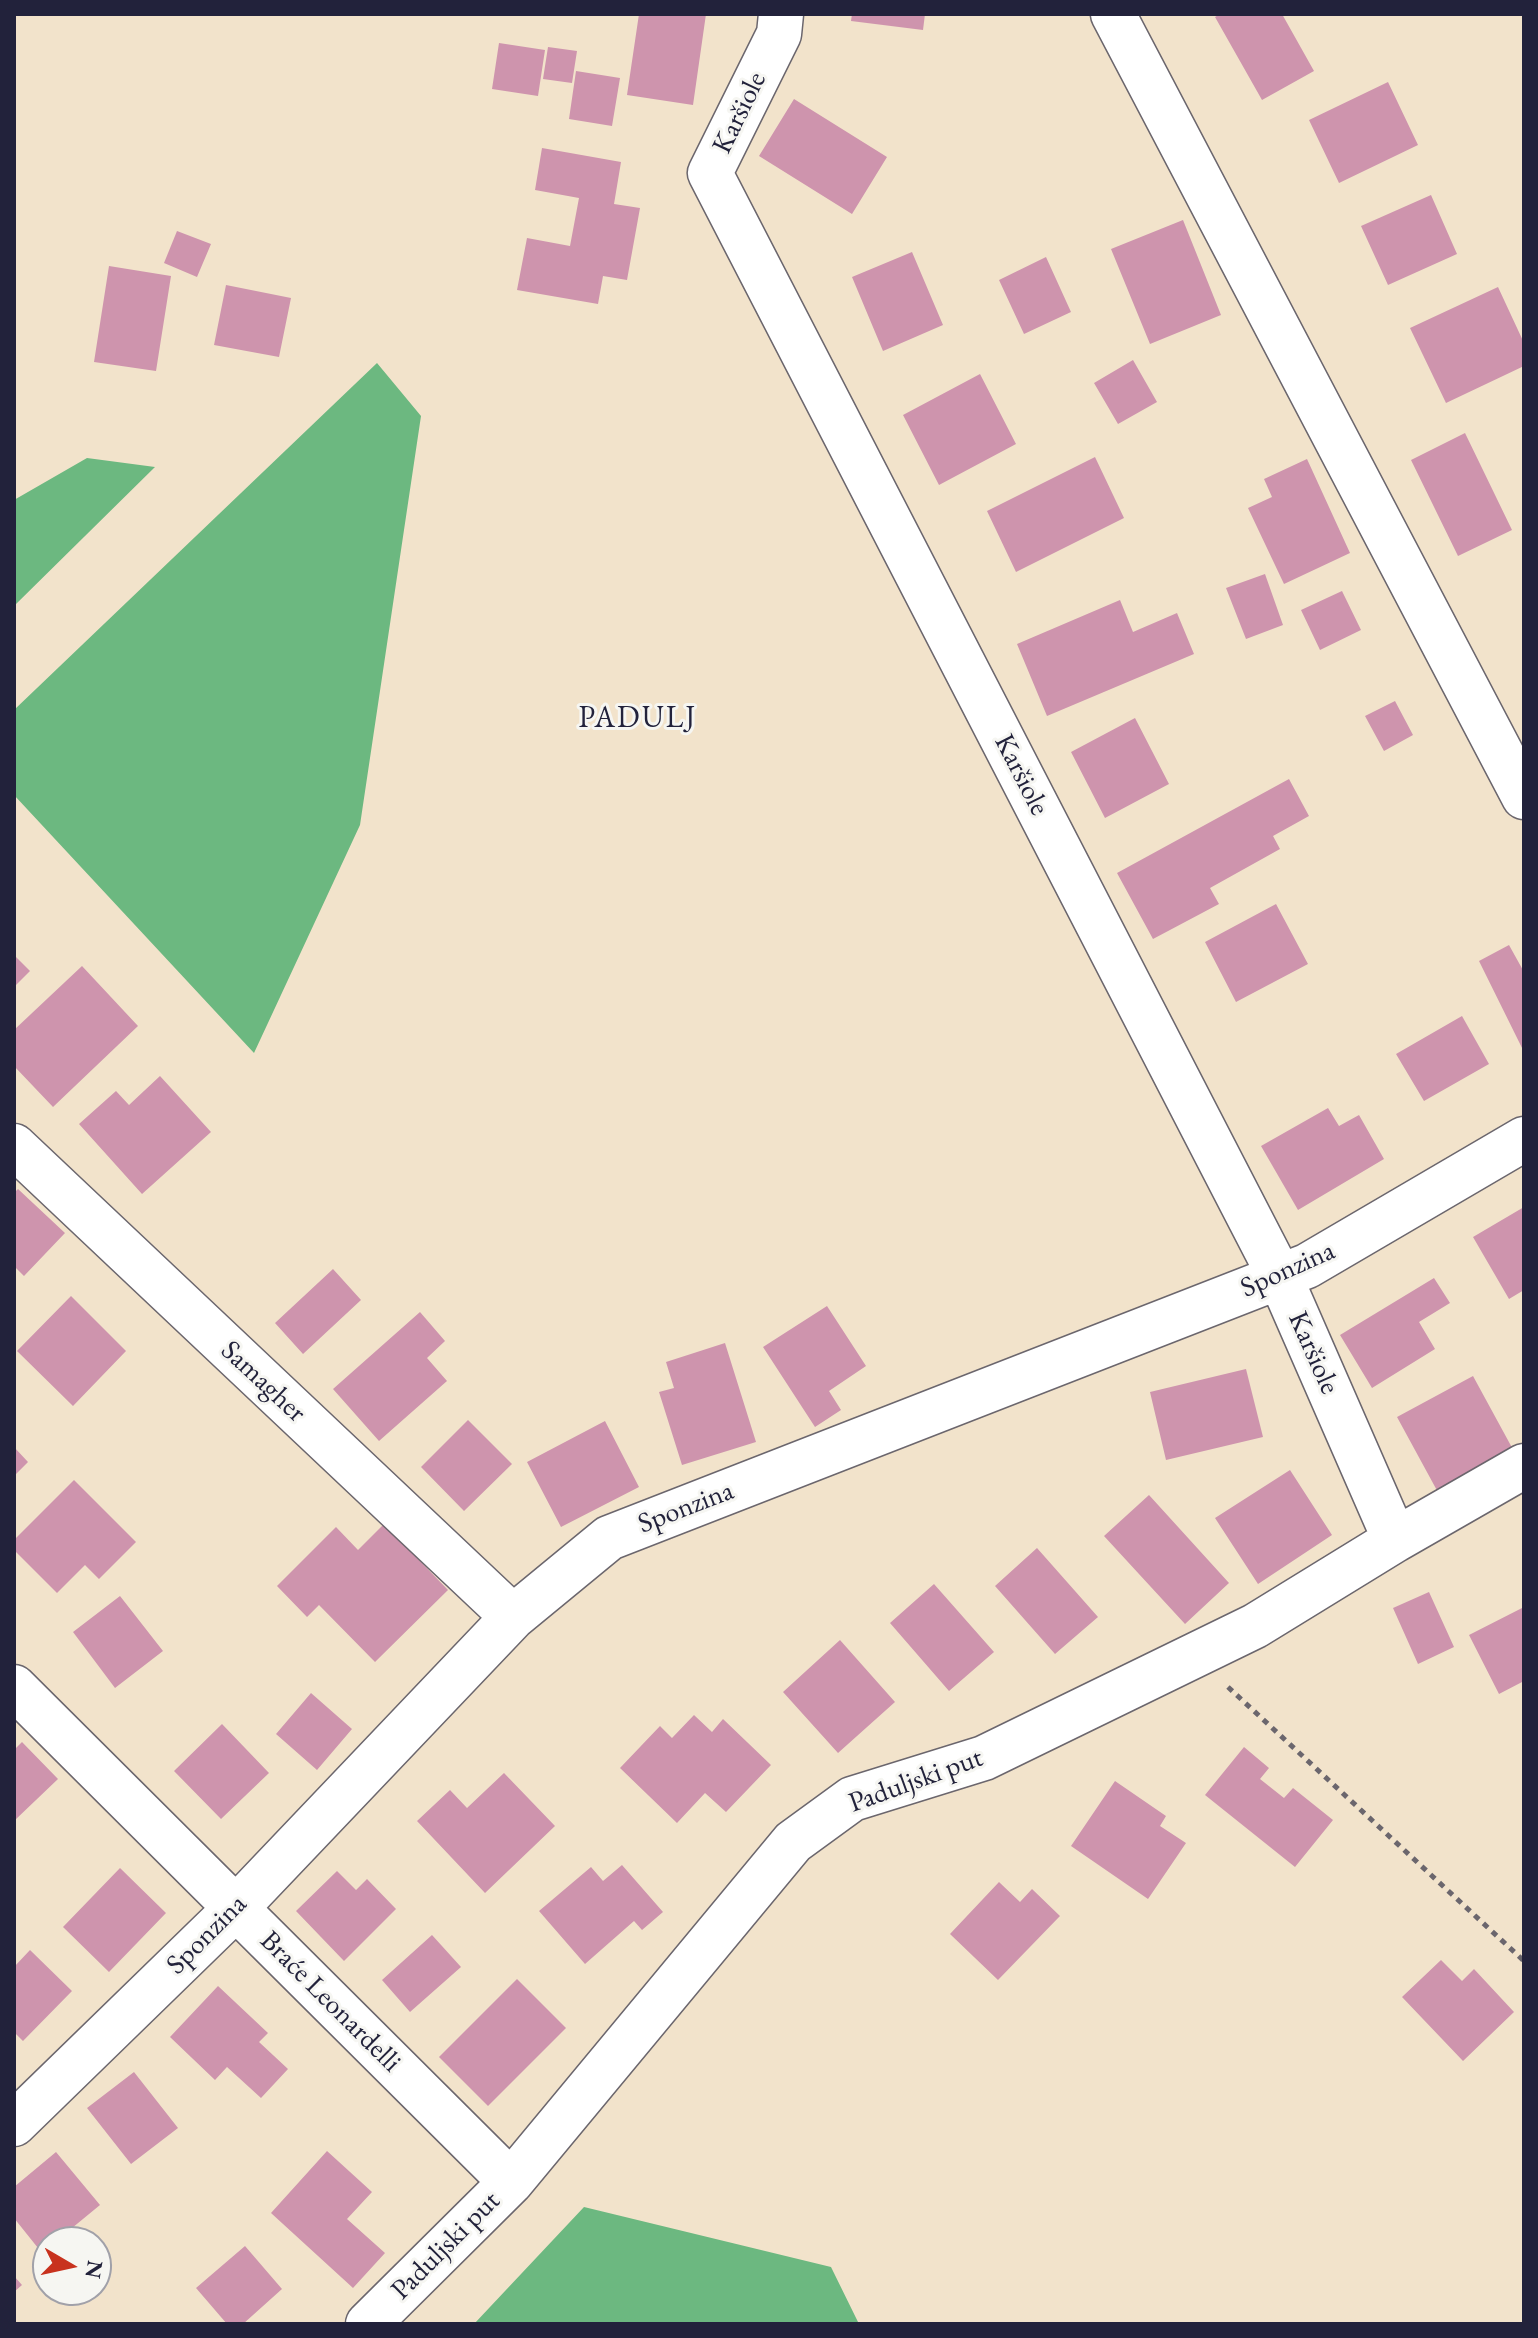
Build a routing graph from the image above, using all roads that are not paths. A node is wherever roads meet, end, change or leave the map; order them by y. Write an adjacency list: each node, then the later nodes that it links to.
1 (781, 14): 6 (street, Karšiole)
2 (1113, 14): 3 (street)
3 (1524, 797)
4 (1524, 1139): 6 (street, Sponzina)
5 (14, 1146): 9 (street, Samagher)
6 (1280, 1277): 8 (street, Karšiole); 9 (street, Sponzina)
7 (1524, 1466): 8 (street, Paduljski put)
8 (1395, 1540): 13 (street, Paduljski put)
9 (513, 1617): 11 (street, Sponzina)
10 (14, 1687): 11 (street, Braće Leonardelli)
11 (236, 1908): 12 (street, Sponzina); 13 (street, Braće Leonardelli)
12 (14, 2124)
13 (511, 2182): 14 (street, Paduljski put)
14 (368, 2324)

